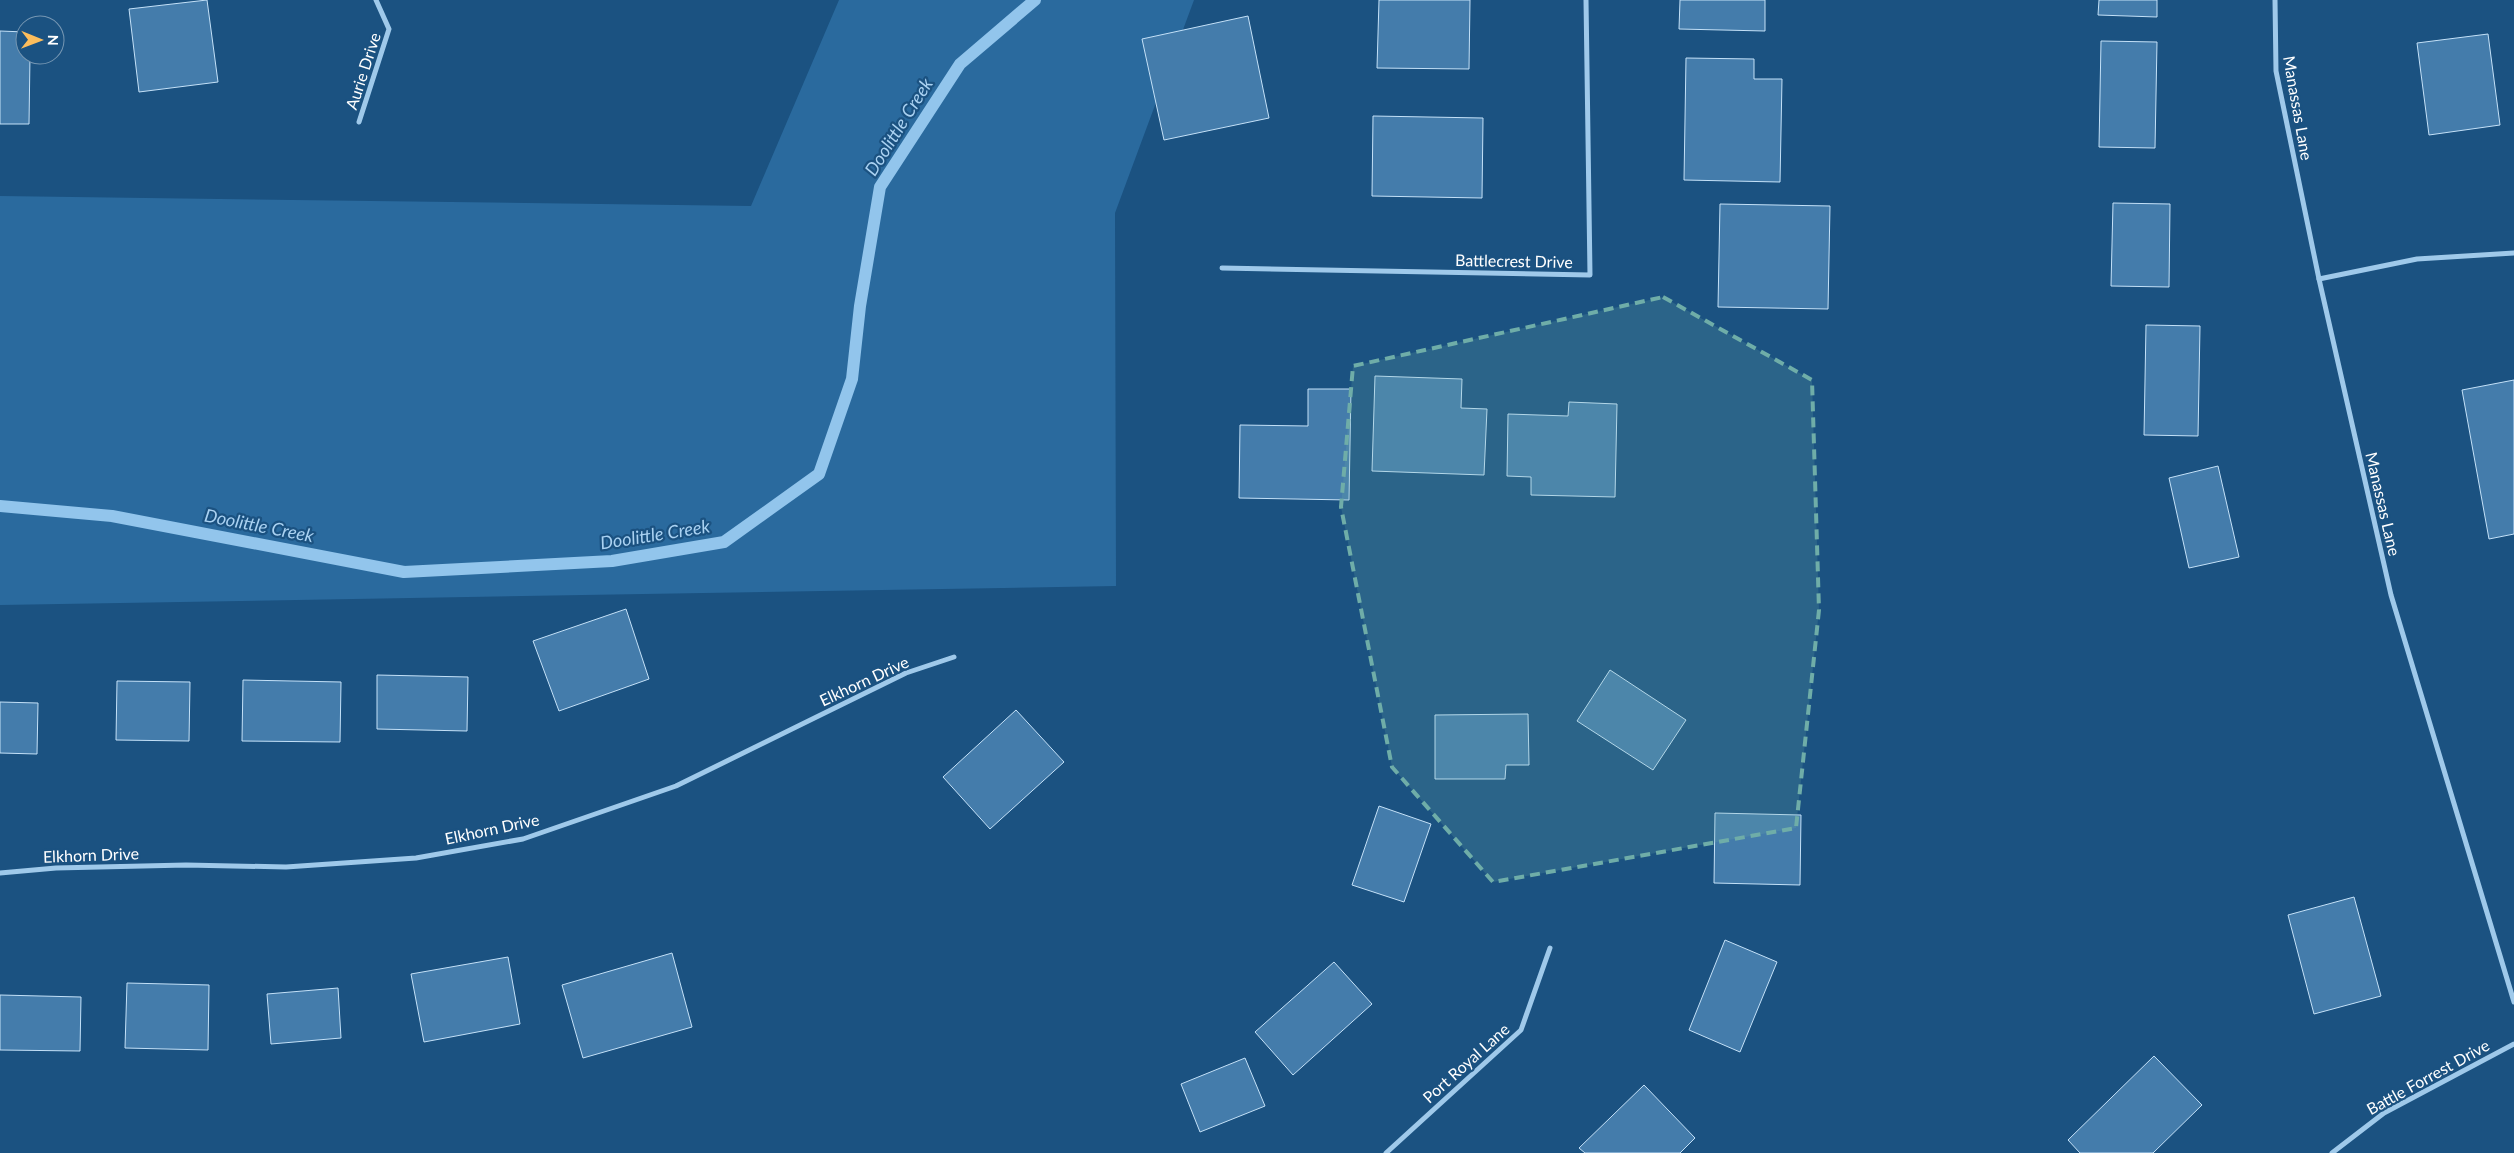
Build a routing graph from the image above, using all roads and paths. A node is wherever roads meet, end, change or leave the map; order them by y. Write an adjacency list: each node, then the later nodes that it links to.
1 (376, 0): 4 (street, Aurie Drive)
2 (1586, 0): 6 (street, Battlecrest Drive)
3 (2275, 0): 7 (street, Manassas Lane)
4 (360, 122)
5 (2514, 253): 7 (street)
6 (1222, 268)
7 (2319, 279): 11 (street, Manassas Lane)
8 (954, 657): 9 (street, Elkhorn Drive)
9 (0, 873)
10 (1550, 948): 13 (street, Port Royal Lane)
11 (2514, 1002)
12 (2514, 1044): 14 (street, Battle Forrest Drive)
13 (1386, 1153)
14 (2332, 1153)

